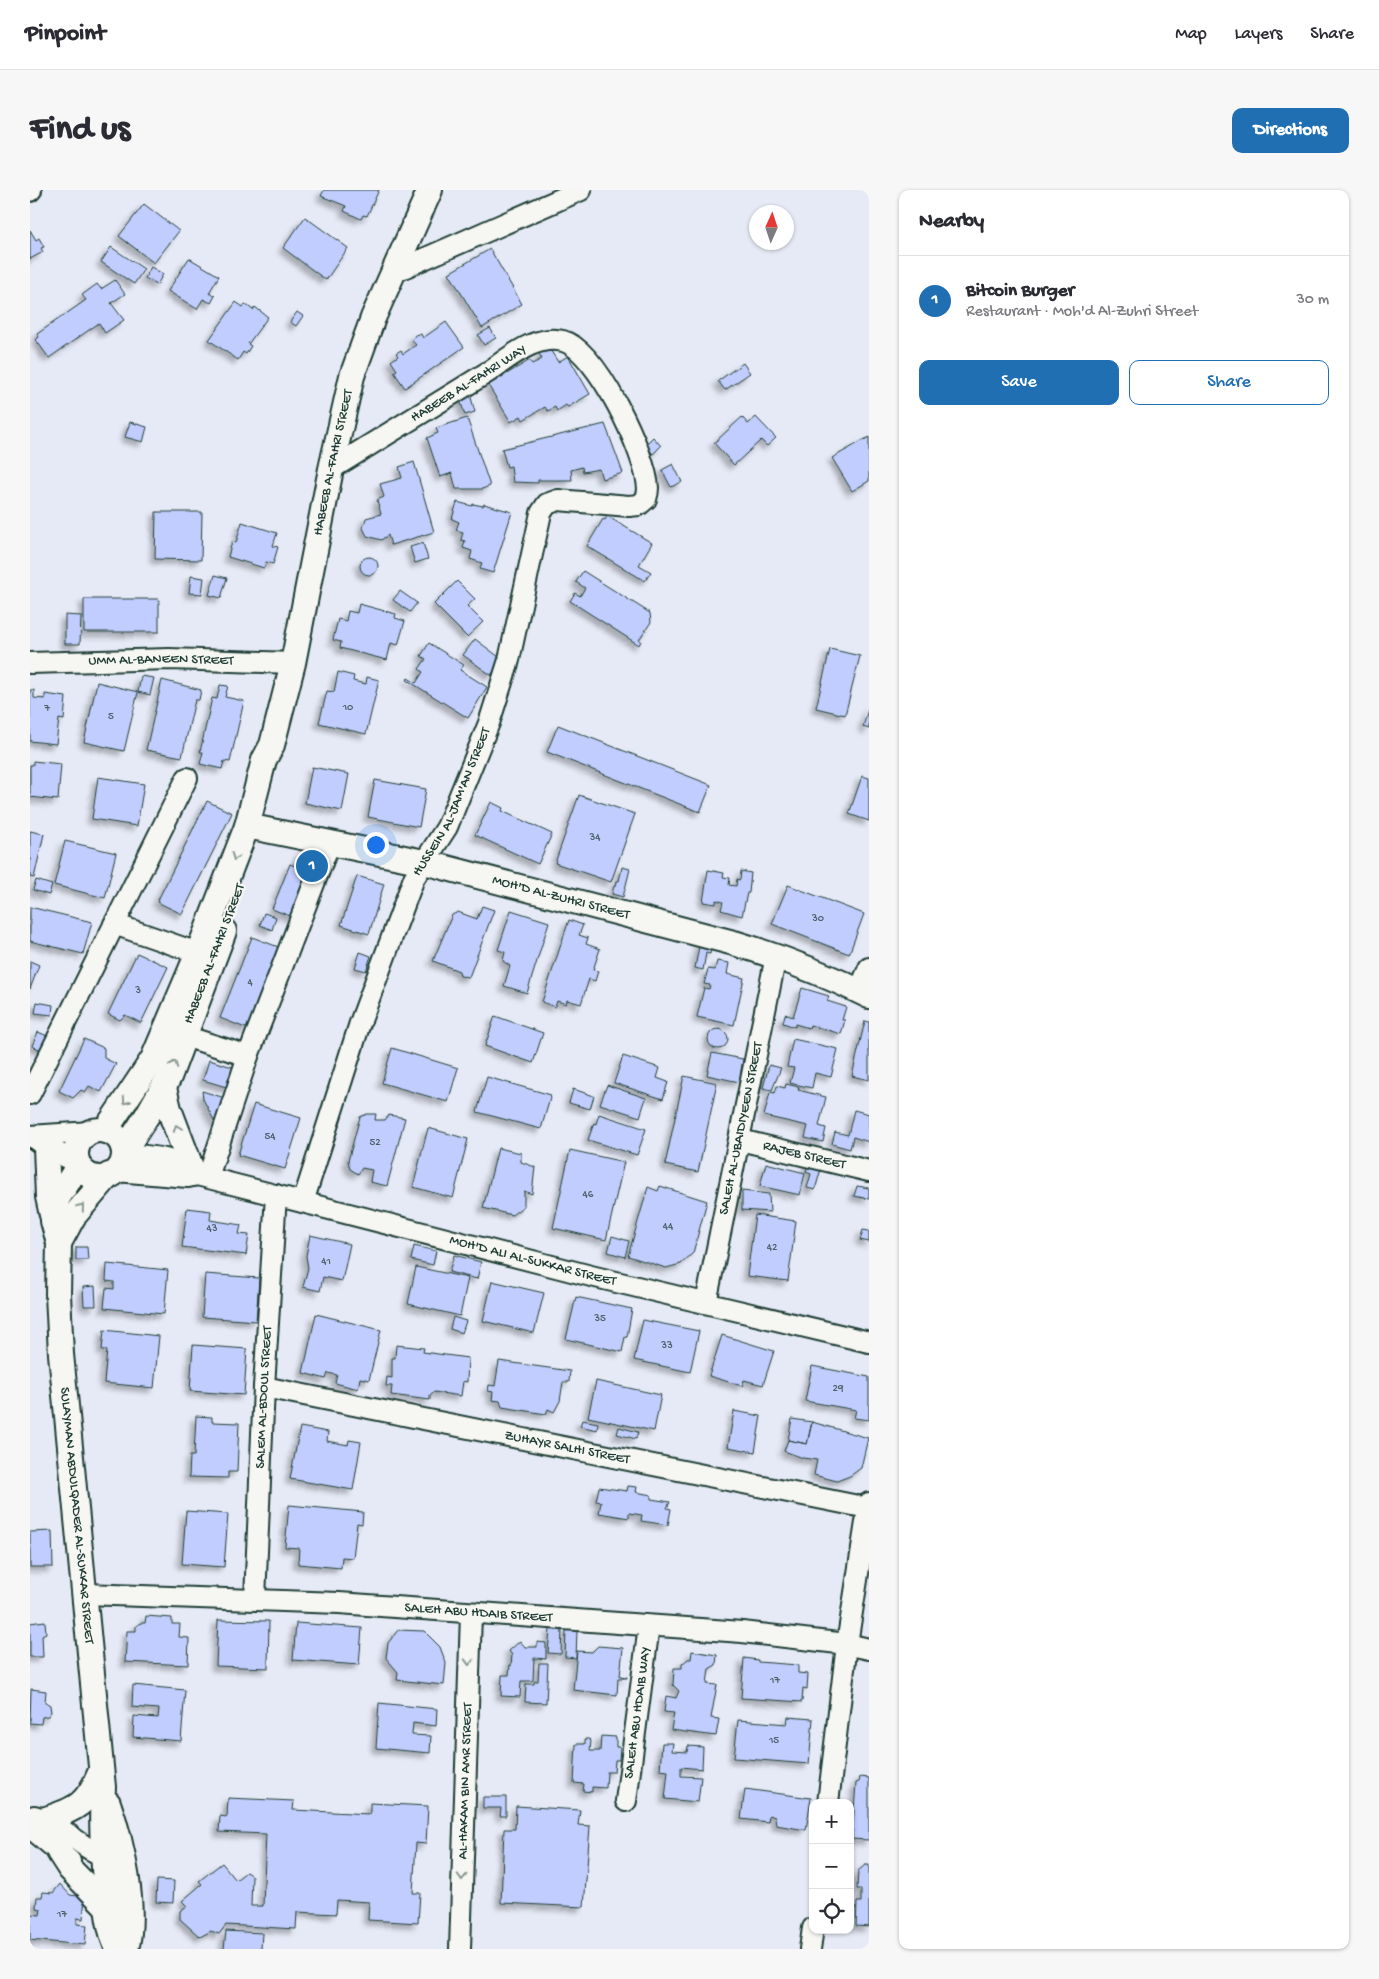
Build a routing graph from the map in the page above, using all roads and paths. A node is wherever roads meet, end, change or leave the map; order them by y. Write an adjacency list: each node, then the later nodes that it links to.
1 (430, 190): 3 (street, HABEEB AL-FAHRI STREET)
2 (581, 190): 3 (street)
3 (394, 272): 4 (street, HABEEB AL-FAHRI STREET)
4 (331, 469): 5 (street, HABEEB AL-FAHRI WAY); 7 (street, HABEEB AL-FAHRI STREET)
5 (648, 489): 11 (street, HUSSEIN AL-JAM'AN STREET)
6 (30, 663): 7 (street, UMM AL-BANEEN STREET)
7 (293, 663): 9 (street, HABEEB AL-FAHRI STREET)
8 (187, 778): 12 (street)
9 (255, 828): 10 (street, MOH'D AL-ZUHRI STREET); 13 (street, HABEEB AL-FAHRI STREET, one-way to 13); 17 (street, HABEEB AL-FAHRI STREET)
10 (330, 842): 11 (street, MOH'D AL-ZUHRI STREET); 18 (street)
11 (424, 862): 14 (street, MOH'D AL-ZUHRI STREET); 29 (street, HUSSEIN AL-JAM'AN STREET)
12 (114, 924): 13 (street); 20 (street)
13 (198, 953): 21 (street, HABEEB AL-FAHRI STREET, one-way to 21)
14 (776, 956): 16 (street, MOH'D AL-ZUHRI STREET); 23 (street, SALEH AL-UBAIDIYEEN STREET)
15 (869, 968): 16 (street)
16 (864, 993)
17 (184, 1036): 18 (street); 19 (street, HABEEB AL-FAHRI STREET, one-way to 17)
18 (248, 1056): 27 (street)
19 (164, 1088): 24 (street, HABEEB AL-FAHRI STREET); 27 (street, one-way to 19)
20 (30, 1094)
21 (98, 1131): 22 (street); 24 (street); 25 (street)
22 (36, 1140): 25 (street); 30 (street)
23 (740, 1140): 26 (street, RAJEB STREET); 31 (street, SALEH AL-UBAIDIYEEN STREET)
24 (118, 1163): 25 (street); 27 (street, MOH'D ALI AL-SUKKAR STREET); 30 (street, SULAYMAN ABDULQADER AL-SUKKAR STREET, one-way to 24)
25 (78, 1164): 30 (street, SULAYMAN ABDULQADER AL-SUKKAR STREET)
26 (869, 1171)
27 (198, 1173): 28 (street, MOH'D ALI AL-SUKKAR STREET)
28 (276, 1195): 29 (street, MOH'D ALI AL-SUKKAR STREET); 33 (street, SALEM AL-BDOUL STREET)
29 (303, 1202): 31 (street, MOH'D ALI AL-SUKKAR STREET)
30 (56, 1232): 35 (street, SULAYMAN ABDULQADER AL-SUKKAR STREET)
31 (706, 1302): 32 (street, MOH'D ALI AL-SUKKAR STREET)
32 (869, 1342)
33 (264, 1387): 34 (street, ZUHAYR SALHI STREET); 36 (street, SALEM AL-BDOUL STREET)
34 (868, 1505): 39 (street)
35 (85, 1594): 36 (street, SALEH ABU HDAIB STREET); 41 (street, SULAYMAN ABDULQADER AL-SUKKAR STREET)
36 (255, 1599): 37 (street, SALEH ABU HDAIB STREET)
37 (471, 1614): 38 (street, SALEH ABU HDAIB STREET); 52 (street, AL-HAKAM BIN AMR STREET, one-way to 52)
38 (649, 1626): 39 (street, SALEH ABU HDAIB STREET); 43 (street, SALEH ABU HDAIB WAY)
39 (847, 1644): 40 (street, SALEH ABU HDAIB STREET); 42 (street)
40 (869, 1649)
41 (102, 1779): 44 (street); 46 (street, SULAYMAN ABDULQADER AL-SUKKAR STREET)
42 (828, 1799)
43 (626, 1801)
44 (35, 1819): 45 (street); 46 (street)
45 (59, 1852): 47 (street); 48 (street)
46 (113, 1858): 47 (street, SULAYMAN ABDULQADER AL-SUKKAR STREET)
47 (116, 1884): 48 (street, SULAYMAN ABDULQADER AL-SUKKAR STREET); 51 (street, SULAYMAN ABDULQADER AL-SUKKAR STREET)
48 (108, 1908): 50 (street, SULAYMAN ABDULQADER AL-SUKKAR STREET)
49 (812, 1934): 53 (street)
50 (118, 1949)
51 (126, 1949)
52 (460, 1949)
53 (810, 1949)

